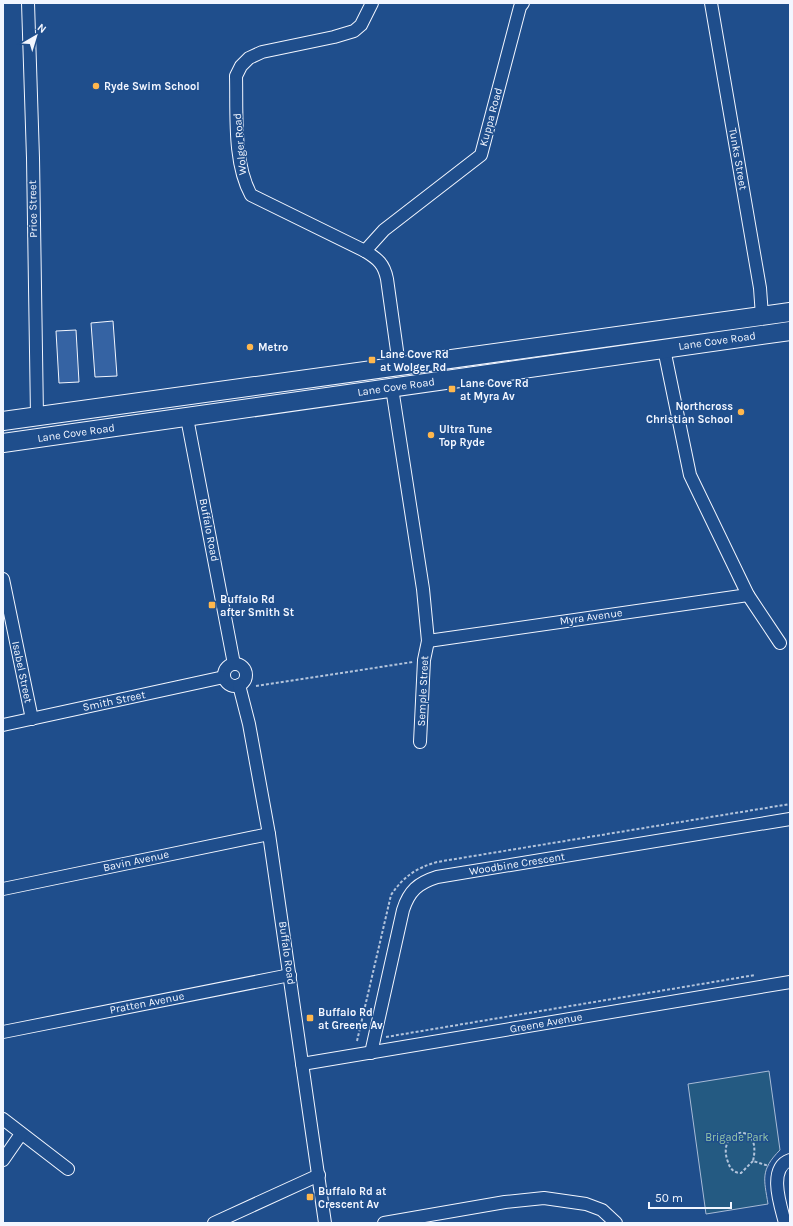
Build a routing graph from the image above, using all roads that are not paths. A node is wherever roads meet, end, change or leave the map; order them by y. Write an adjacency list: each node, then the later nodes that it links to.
1 (28, 3): 13 (street, Price Street)
2 (372, 3): 5 (street, Wolger Road)
3 (523, 3): 5 (street, Kuppa Road)
4 (711, 3): 7 (street, Tunks Street)
5 (365, 251): 10 (street, Wolger Road)
6 (790, 312): 7 (highway, Lane Cove Road)
7 (762, 316): 10 (highway, Lane Cove Road)
8 (790, 331): 9 (highway, Lane Cove Road)
9 (664, 349): 11 (highway, Lane Cove Road); 18 (street)
10 (399, 365): 12 (highway, Lane Cove Road)
11 (392, 388): 14 (highway, Lane Cove Road); 19 (street)
12 (182, 396): 13 (highway, Lane Cove Road); 14 (highway, Buffalo Road)
13 (37, 416): 15 (highway, Lane Cove Road)
14 (186, 418): 16 (highway, Lane Cove Road); 21 (street, Buffalo Road)
15 (3, 421)
16 (3, 444)
17 (3, 579): 24 (street, Isabel Street)
18 (748, 595): 19 (street, Myra Avenue); 20 (street)
19 (428, 641): 26 (street, Semple Street)
20 (780, 643)
21 (234, 664): 22 (street); 23 (street)
22 (224, 677): 23 (street); 24 (street, Smith Street)
23 (239, 685): 28 (street, Buffalo Road)
24 (32, 719): 25 (street, Smith Street)
25 (3, 725)
26 (420, 742)
27 (790, 819): 33 (street, Woodbine Crescent)
28 (269, 834): 29 (street, Bavin Avenue); 30 (street, Buffalo Road)
29 (3, 889)
30 (290, 975): 32 (street, Pratten Avenue); 34 (street, Buffalo Road)
31 (790, 982): 33 (street, Greene Avenue)
32 (3, 1032)
33 (371, 1053): 34 (street, Greene Avenue)
34 (302, 1064): 40 (street, Buffalo Road)
35 (3, 1119): 36 (street)
36 (21, 1134): 37 (street); 39 (street)
37 (3, 1160)
38 (790, 1160): 45 (street)
39 (68, 1169)
40 (319, 1175): 41 (street); 42 (street, Buffalo Road)
41 (214, 1223)
42 (325, 1223)
43 (384, 1223): 44 (street)
44 (616, 1223)
45 (785, 1223)

